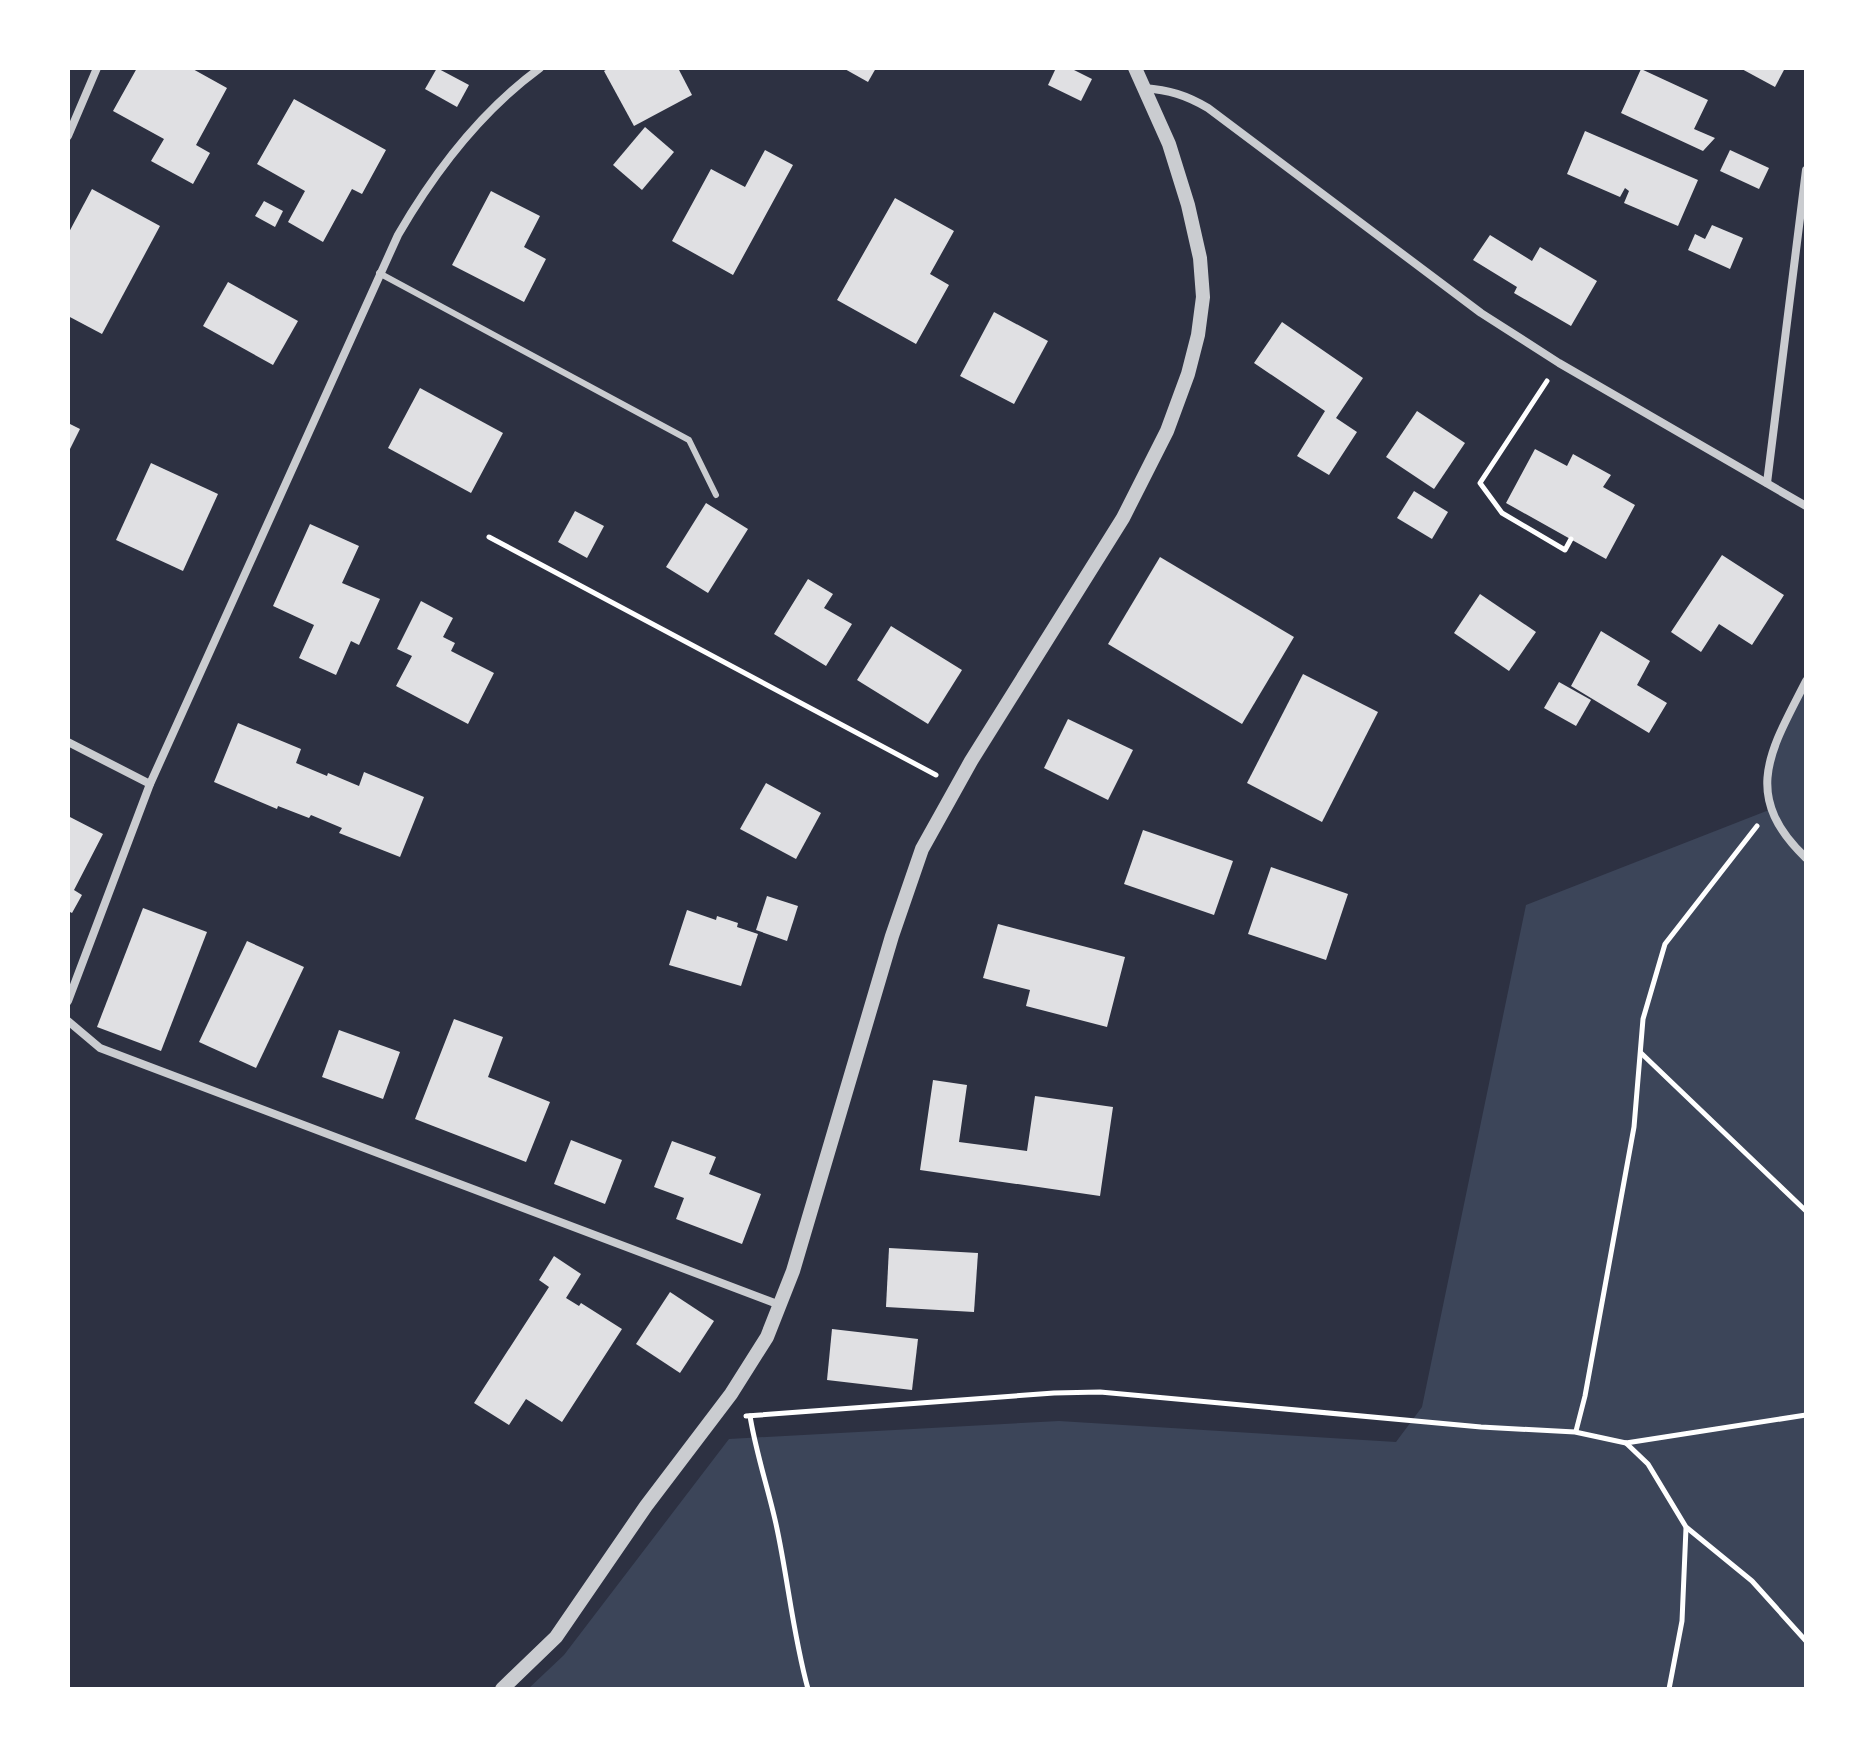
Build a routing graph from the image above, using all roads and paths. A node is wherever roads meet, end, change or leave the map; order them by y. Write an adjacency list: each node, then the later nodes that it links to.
1 (97, 68): 5 (street)
2 (540, 68): 7 (street)
3 (1135, 68): 4 (street)
4 (1144, 88): 8 (street); 17 (street)
5 (68, 136)
6 (1806, 170): 9 (street)
7 (379, 273): 10 (lane); 16 (street)
8 (1559, 363): 9 (street); 13 (path)
9 (1767, 483): 11 (street)
10 (716, 495)
11 (1806, 506)
12 (489, 537): 17 (path)
13 (1571, 539)
14 (1806, 681): 18 (street)
15 (68, 742): 16 (street)
16 (150, 784): 20 (street)
17 (957, 787): 24 (street)
18 (1770, 809): 19 (street); 22 (path)
19 (1806, 858)
20 (68, 1001)
21 (68, 1021): 24 (street)
22 (1640, 1053): 23 (path); 28 (path)
23 (1806, 1211)
24 (781, 1306): 27 (street)
25 (1806, 1415): 29 (path)
26 (750, 1416): 27 (path); 28 (path); 33 (path)
27 (709, 1423): 32 (street)
28 (1575, 1432): 29 (path)
29 (1626, 1443): 30 (path)
30 (1686, 1527): 31 (path); 34 (path)
31 (1806, 1641)
32 (502, 1689)
33 (808, 1689)
34 (1669, 1689)

